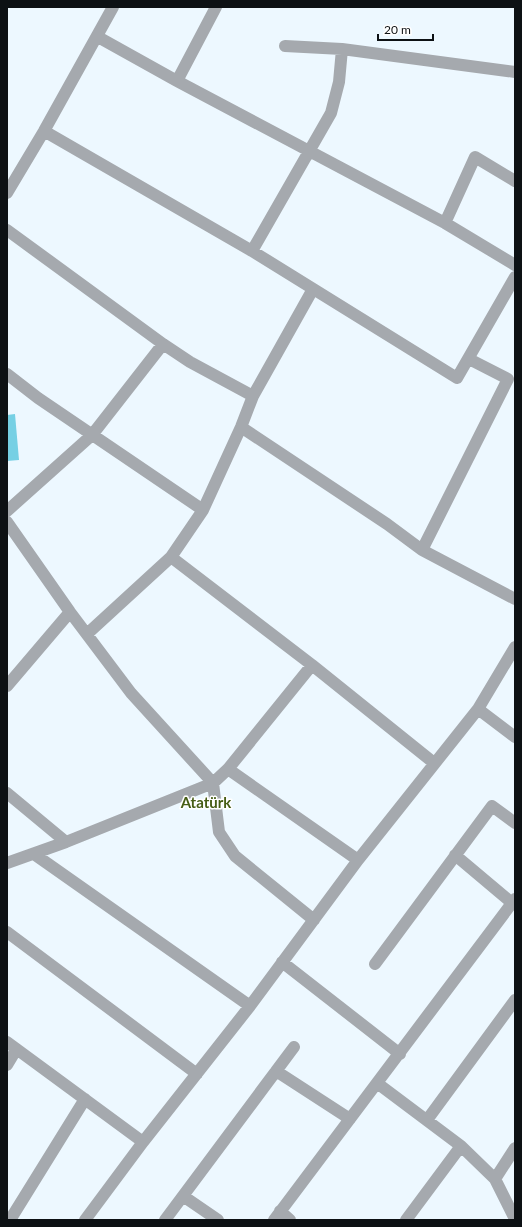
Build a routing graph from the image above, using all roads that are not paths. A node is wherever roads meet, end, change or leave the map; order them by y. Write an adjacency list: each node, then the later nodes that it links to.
1 (113, 7): 3 (street)
2 (216, 7): 7 (street)
3 (98, 37): 7 (street); 8 (street)
4 (285, 46): 5 (street)
5 (342, 49): 6 (street); 9 (street)
6 (515, 72)
7 (177, 81): 9 (street)
8 (44, 131): 11 (street); 14 (street)
9 (310, 151): 12 (street); 14 (street)
10 (515, 181): 12 (street)
11 (7, 193)
12 (445, 223): 15 (street)
13 (7, 230): 18 (street)
14 (252, 251): 17 (street)
15 (515, 265)
16 (515, 277): 19 (street)
17 (313, 289): 19 (street); 21 (street)
18 (163, 344): 21 (street); 23 (street)
19 (469, 359): 27 (street)
20 (7, 374): 23 (street)
21 (253, 396): 22 (street)
22 (241, 426): 24 (street); 27 (street)
23 (92, 435): 24 (street); 25 (street)
24 (203, 510): 28 (street)
25 (7, 511)
26 (7, 522): 30 (street)
27 (422, 550): 29 (street)
28 (171, 557): 31 (street); 33 (street)
29 (515, 599)
30 (70, 612): 31 (street); 34 (street)
31 (87, 634): 39 (street)
32 (515, 647): 35 (street)
33 (312, 665): 37 (street); 38 (street)
34 (7, 686)
35 (478, 709): 36 (street); 37 (street)
36 (515, 736)
37 (434, 763): 45 (street)
38 (228, 769): 39 (street); 45 (street)
39 (213, 783): 42 (street); 48 (street)
40 (7, 793): 42 (street)
41 (515, 823): 44 (street)
42 (66, 842): 43 (street)
43 (34, 854): 46 (street); 53 (street)
44 (455, 855): 47 (street); 51 (street)
45 (358, 860): 48 (street)
46 (7, 863)
47 (514, 901): 56 (street)
48 (314, 920): 50 (street)
49 (7, 932): 59 (street)
50 (282, 962): 53 (street); 56 (street)
51 (375, 964)
52 (515, 1000): 63 (street)
53 (250, 1006): 59 (street)
54 (12, 1046): 57 (street); 61 (street)
55 (294, 1047): 58 (street)
56 (400, 1054): 60 (street)
57 (7, 1065)
58 (276, 1071): 62 (street); 68 (street)
59 (197, 1074): 64 (street)
60 (377, 1083): 62 (street); 63 (street)
61 (85, 1099): 64 (street); 71 (street)
62 (350, 1119): 69 (street)
63 (427, 1120): 65 (street)
64 (143, 1142): 72 (street)
65 (461, 1146): 67 (street); 76 (street)
66 (515, 1148): 67 (street)
67 (495, 1179): 70 (street)
68 (183, 1196): 73 (street); 74 (street)
69 (277, 1215): 75 (street)
70 (515, 1219)
71 (10, 1220)
72 (86, 1220)
73 (165, 1220)
74 (218, 1220)
75 (290, 1220)
76 (406, 1220)

